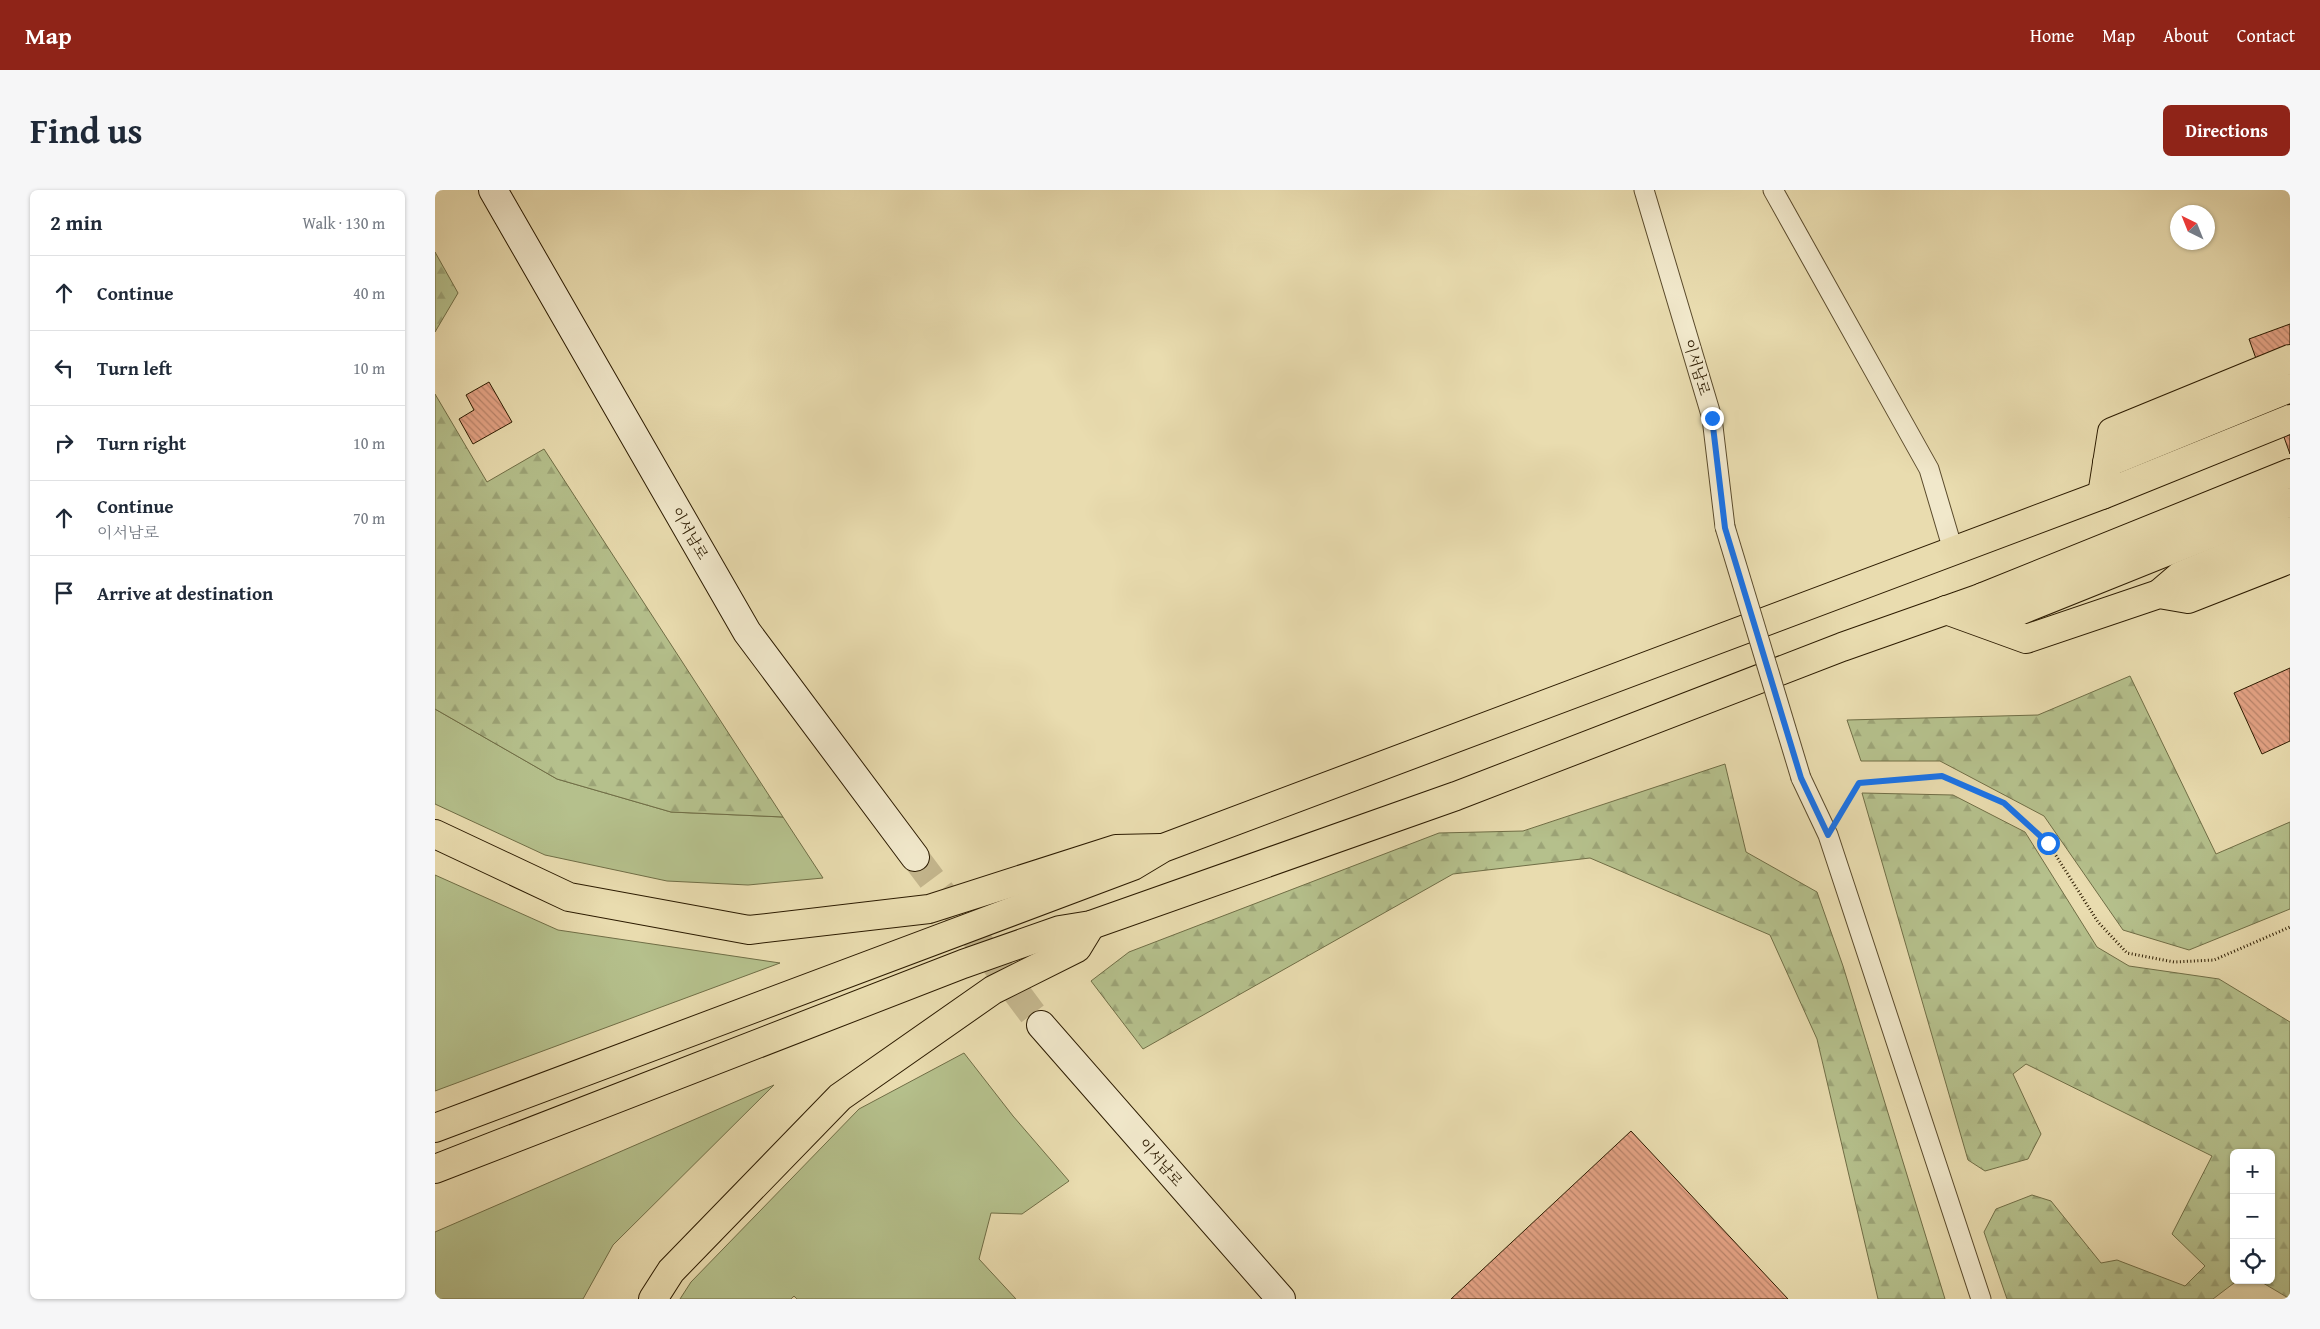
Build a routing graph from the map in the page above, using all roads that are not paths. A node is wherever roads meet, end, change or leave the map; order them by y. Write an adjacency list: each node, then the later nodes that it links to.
1 (493, 190): 19 (main road, 이서남로)
2 (1644, 190): 26 (lane, 이서남로, bridge)
3 (1773, 190): 12 (lane)
4 (2290, 359): 7 (highway)
5 (2290, 388): 7 (highway)
6 (2290, 419): 9 (highway)
7 (2107, 462): 9 (highway)
8 (2290, 473): 15 (highway)
9 (2102, 495): 12 (highway)
10 (2290, 502): 15 (highway)
11 (2290, 531): 14 (highway)
12 (1953, 550): 18 (highway)
13 (2290, 559): 14 (highway)
14 (2159, 594): 16 (highway)
15 (1983, 597): 16 (highway)
16 (1946, 610): 20 (highway)
17 (435, 834): 18 (highway)
18 (1163, 848): 22 (highway)
19 (915, 857)
20 (1091, 925): 23 (highway); 24 (highway)
21 (1041, 1025): 25 (main road, 이서남로)
22 (435, 1128)
23 (435, 1168)
24 (653, 1299)
25 (1281, 1299)
26 (1981, 1299)

